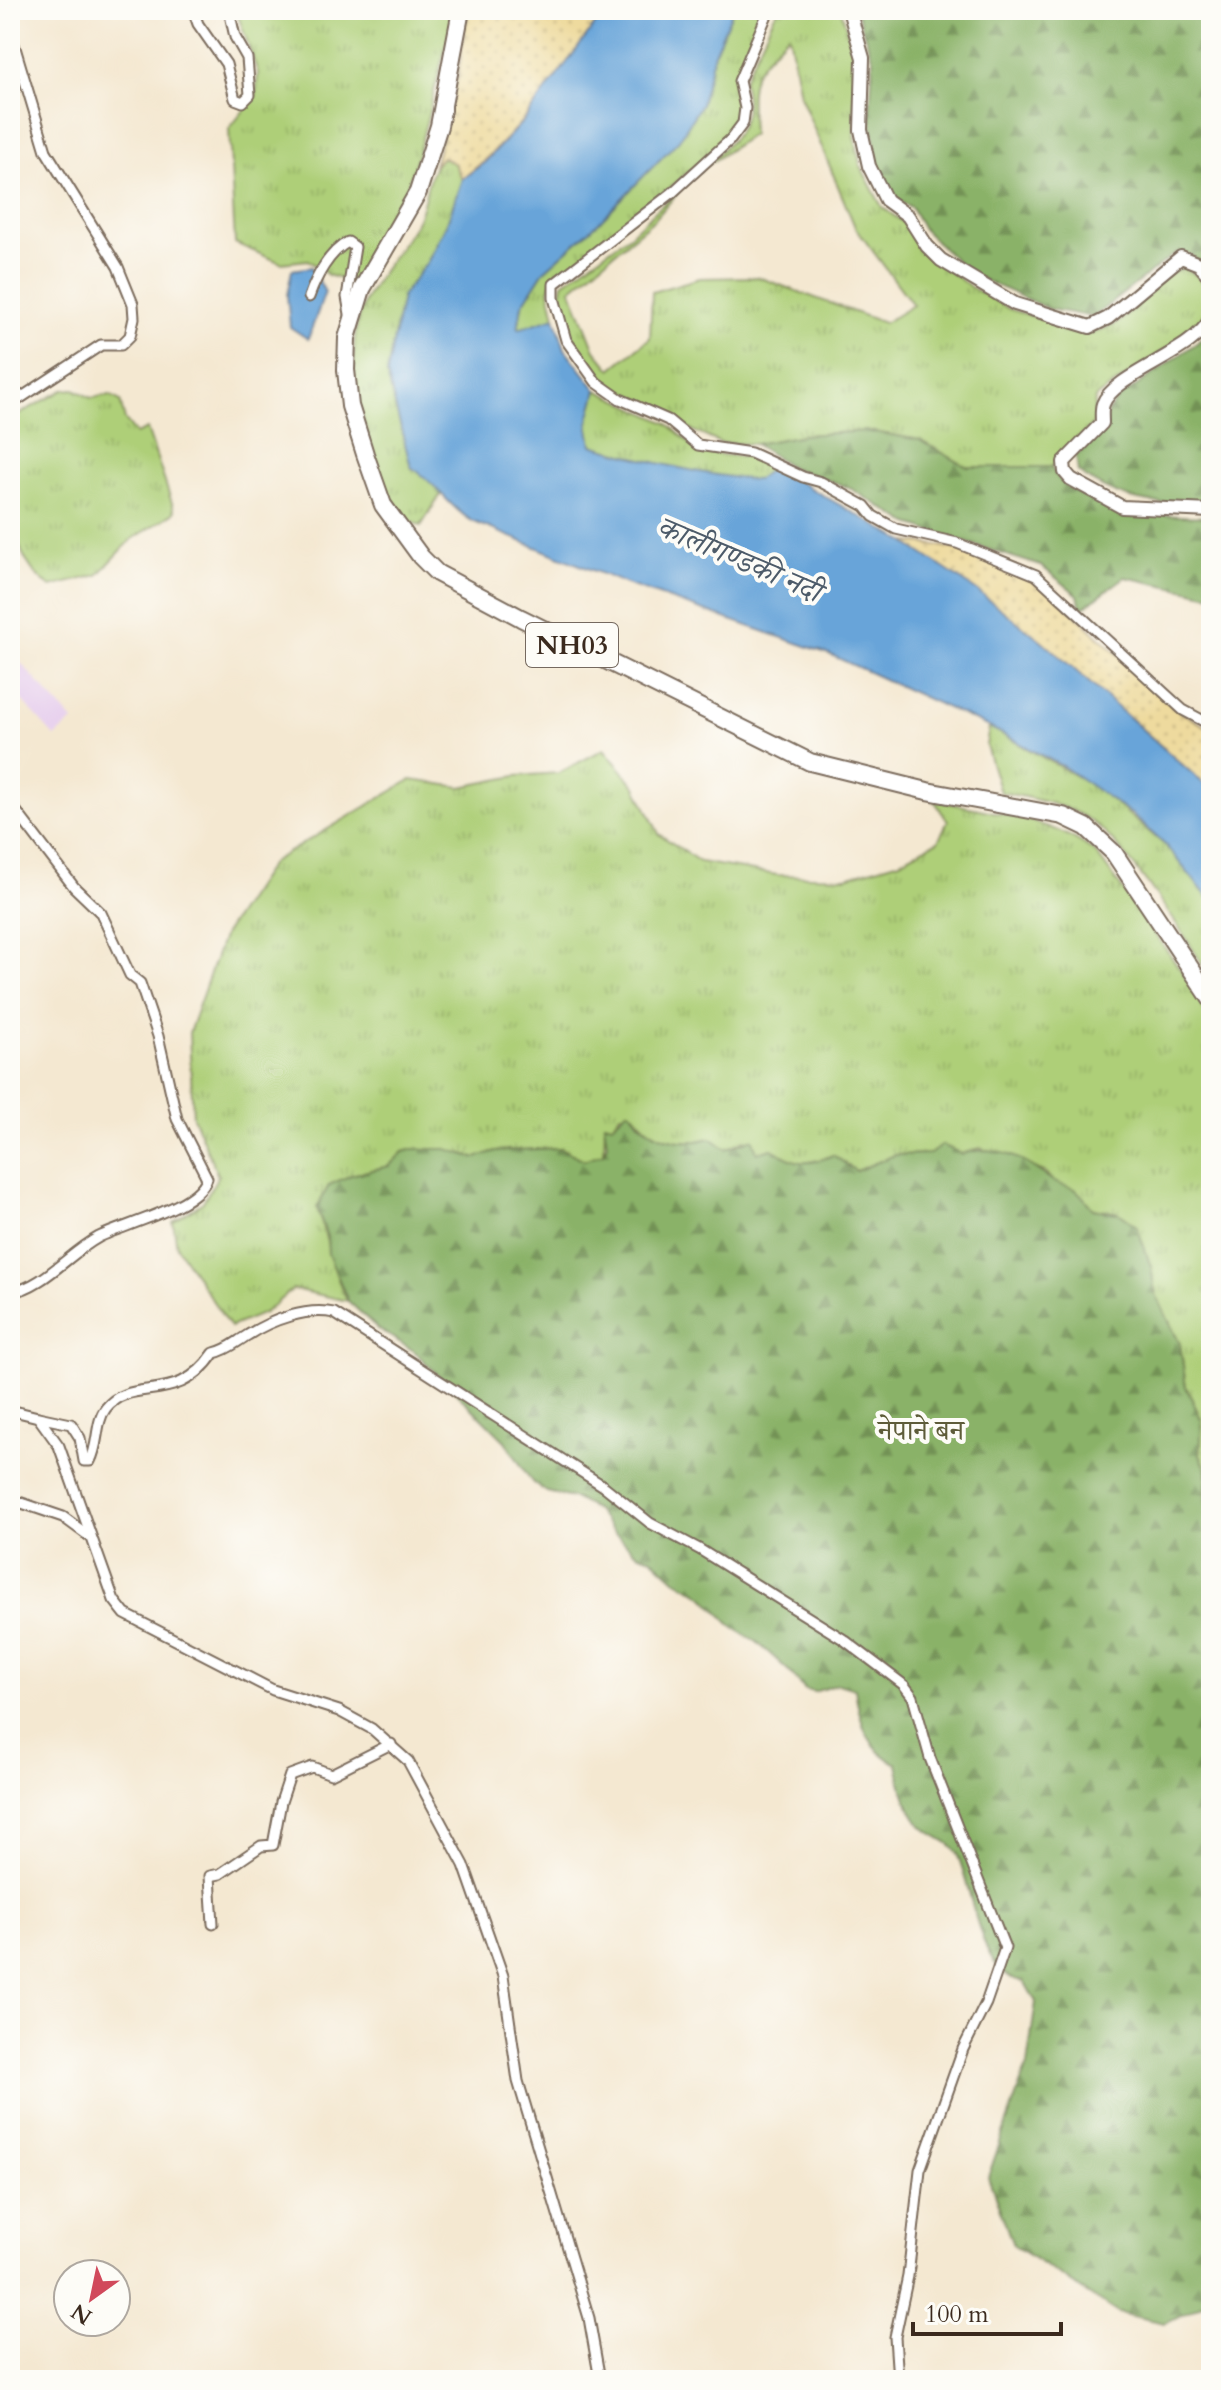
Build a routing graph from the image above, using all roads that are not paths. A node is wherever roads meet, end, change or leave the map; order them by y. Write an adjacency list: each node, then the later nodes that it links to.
1 (193, 10): 2 (street)
2 (229, 10)
3 (461, 10): 10 (highway, NH03)
4 (769, 10): 13 (street)
5 (849, 10): 7 (street)
6 (10, 31): 11 (street)
7 (1211, 278)
8 (309, 297): 10 (street)
9 (1211, 318): 12 (street)
10 (347, 338): 15 (highway, NH03)
11 (10, 405)
12 (1211, 511)
13 (1211, 725)
14 (10, 803): 16 (street)
15 (1211, 999)
16 (10, 1293)
17 (10, 1410): 18 (street)
18 (38, 1417): 20 (street); 24 (street)
19 (10, 1499): 20 (street)
20 (91, 1538): 21 (street)
21 (391, 1744): 22 (street); 23 (street)
22 (213, 1924)
23 (600, 2380)
24 (898, 2380)

